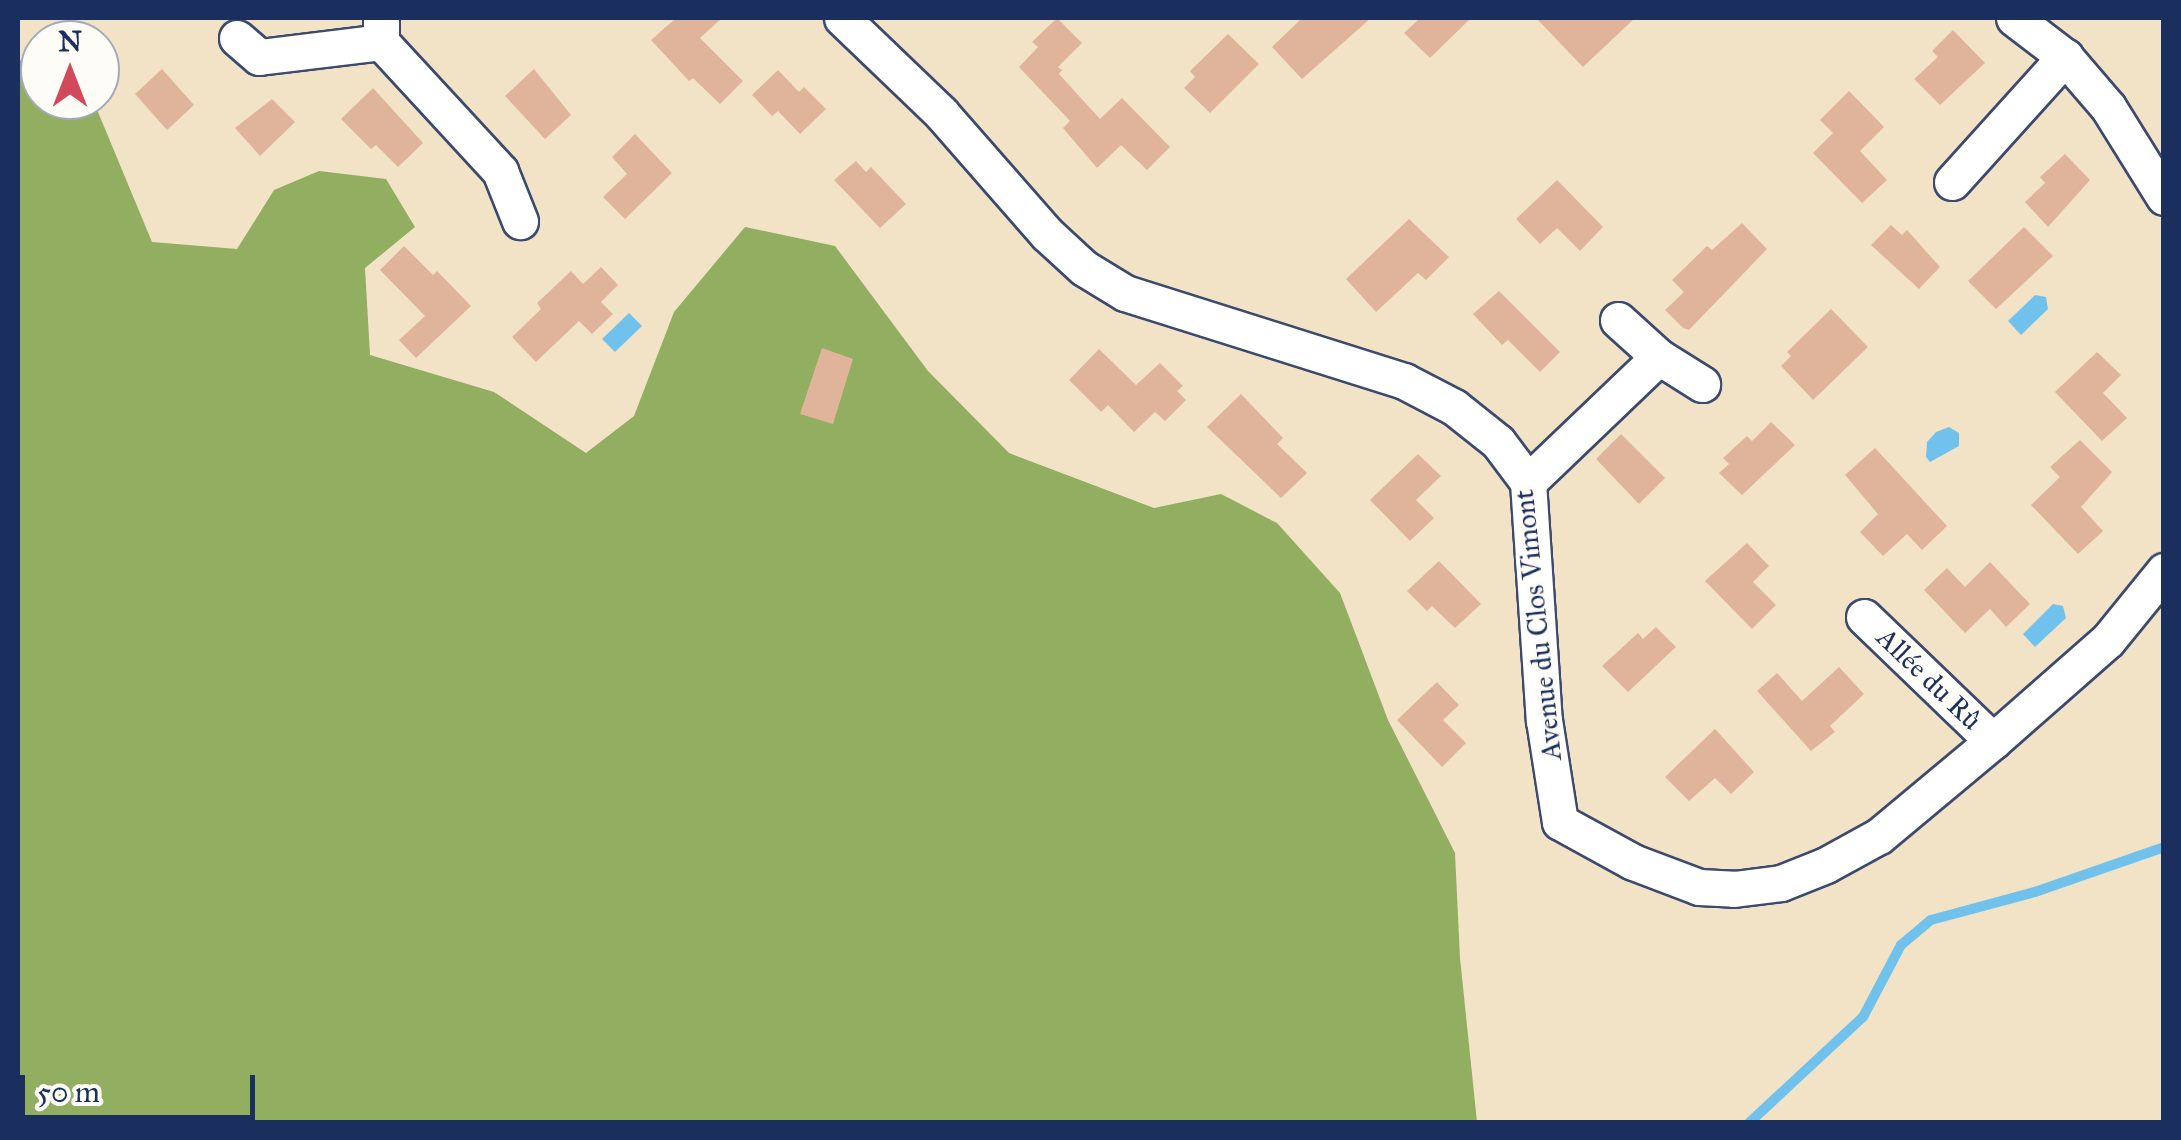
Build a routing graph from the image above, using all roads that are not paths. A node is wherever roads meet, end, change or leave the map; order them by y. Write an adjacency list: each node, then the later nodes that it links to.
1 (2014, 18): 5 (street)
2 (851, 21): 12 (street, Avenue du Clos Vimont)
3 (381, 30): 4 (street); 8 (street)
4 (237, 38)
5 (2065, 57): 6 (street); 7 (street)
6 (1952, 182)
7 (2164, 198)
8 (520, 221)
9 (1618, 320): 10 (street)
10 (1659, 357): 11 (street); 12 (street)
11 (1702, 384)
12 (1528, 482): 15 (street, Avenue du Clos Vimont)
13 (2164, 571): 15 (street, Avenue du Clos Vimont)
14 (1864, 617): 15 (street, Allée du Rû)
15 (1993, 742)

